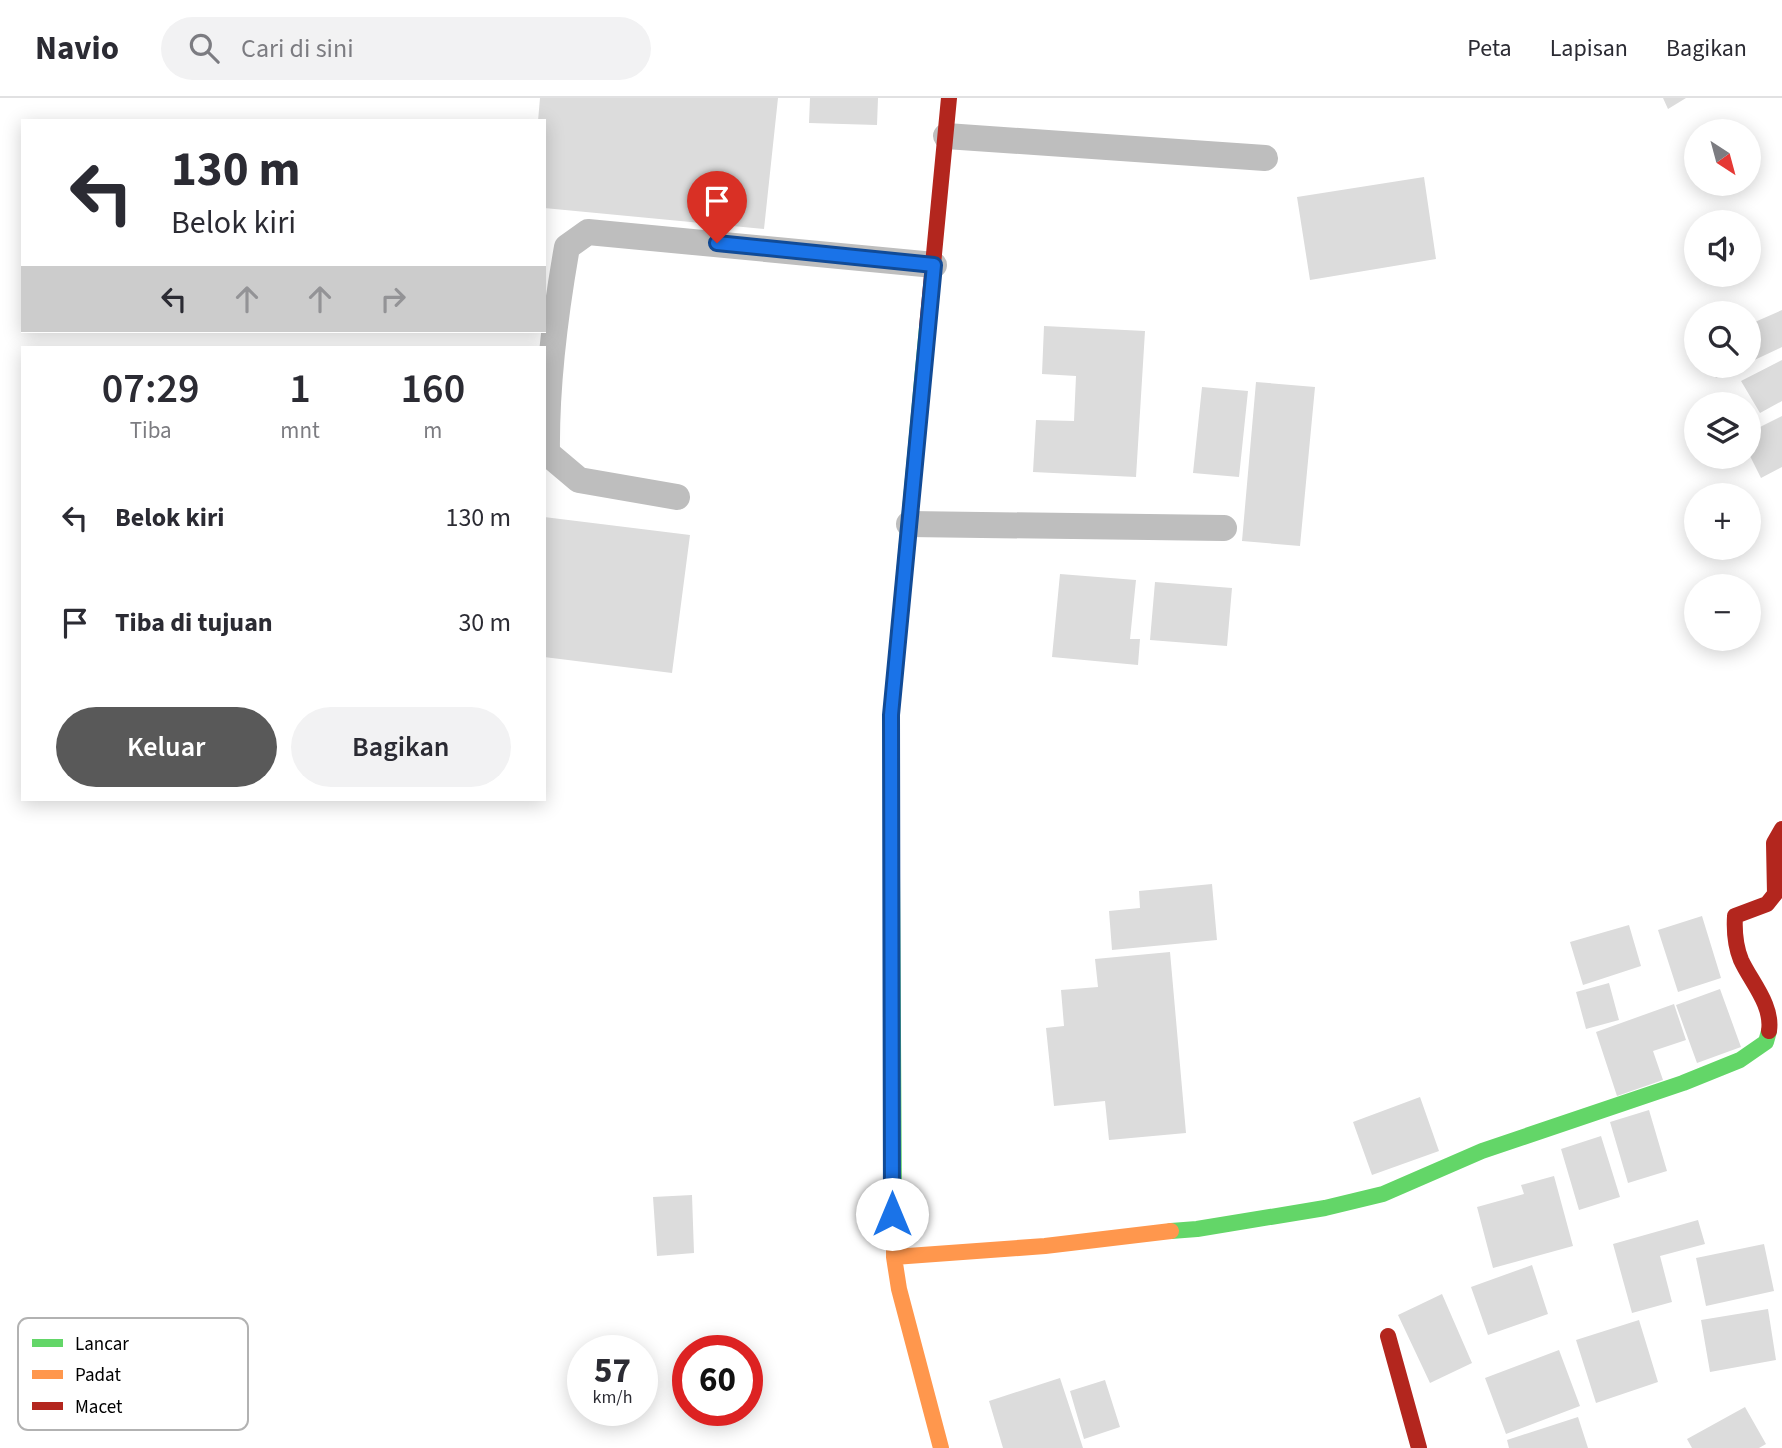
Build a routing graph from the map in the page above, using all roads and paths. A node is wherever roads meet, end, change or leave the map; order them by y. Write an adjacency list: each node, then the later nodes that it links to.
1 (949, 98): 2 (main road)
2 (946, 136): 3 (lane); 4 (main road)
3 (1265, 158)
4 (934, 265): 5 (lane); 6 (main road)
5 (677, 496)
6 (909, 524): 7 (lane); 9 (main road)
7 (1224, 528)
8 (1782, 829): 9 (main road)
9 (894, 1257): 11 (main road)
10 (1388, 1336): 12 (main road)
11 (941, 1448)
12 (1419, 1448)

